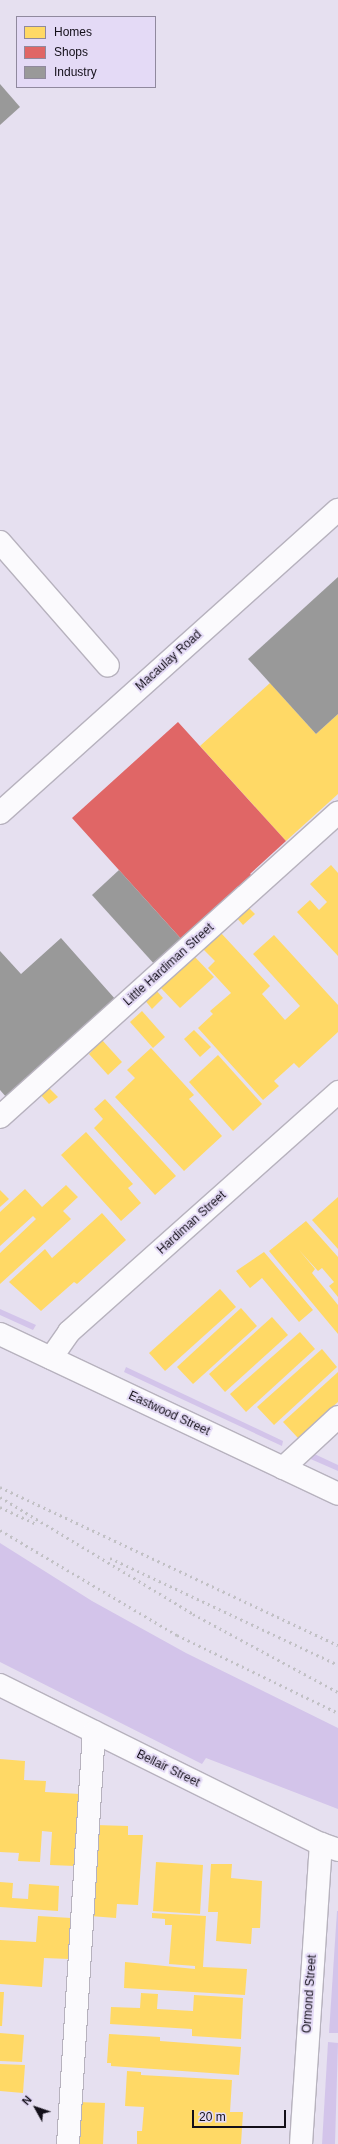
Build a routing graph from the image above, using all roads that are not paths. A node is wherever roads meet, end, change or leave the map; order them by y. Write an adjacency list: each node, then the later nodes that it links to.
1 (338, 510): 4 (street, Macaulay Road)
2 (0, 542): 3 (street)
3 (108, 666)
4 (0, 813)
5 (338, 813): 7 (street, Little Hardiman Street)
6 (338, 1092): 9 (street, Hardiman Street)
7 (0, 1117)
8 (0, 1334): 9 (street, Eastwood Street)
9 (51, 1358): 11 (street, Eastwood Street)
10 (338, 1416): 11 (street)
11 (283, 1468): 12 (street, Eastwood Street)
12 (338, 1494)
13 (0, 1685): 14 (street, Bellair Street)
14 (94, 1732): 15 (street, Bellair Street); 16 (street)
15 (329, 1847): 17 (street, Ormond Street)
16 (68, 2144)
17 (301, 2144)

